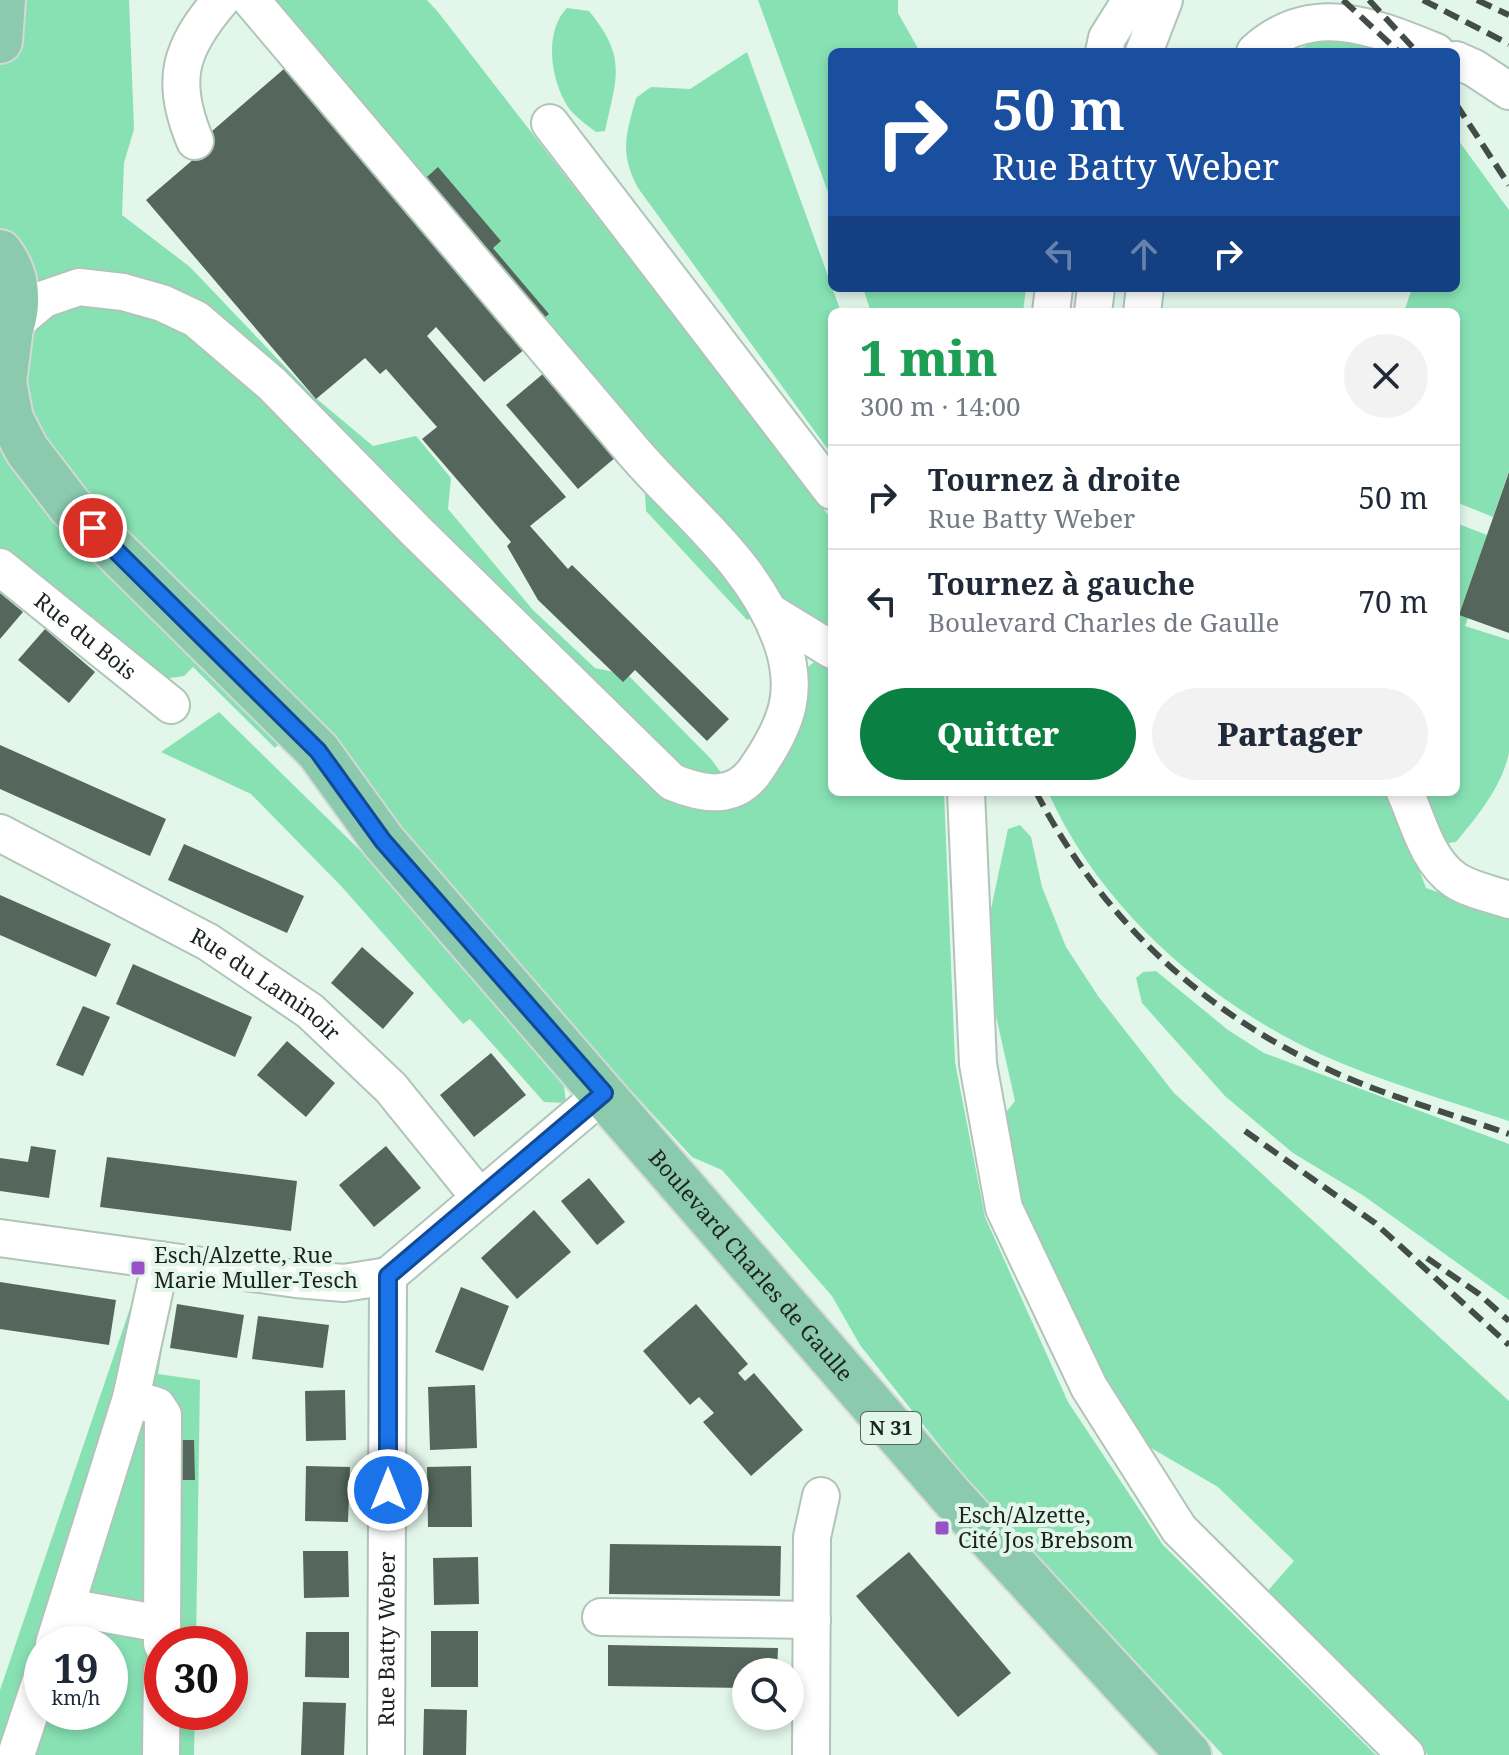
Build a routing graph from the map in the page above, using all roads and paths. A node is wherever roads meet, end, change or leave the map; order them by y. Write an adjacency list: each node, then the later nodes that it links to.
1 (3, 0): 7 (main road)
2 (221, 0): 16 (street)
3 (251, 0): 22 (street)
4 (1131, 0): 8 (street)
5 (1138, 0): 9 (street)
6 (1164, 0): 10 (street)
7 (0, 41)
8 (1105, 48)
9 (1121, 48)
10 (1146, 48)
11 (1259, 48): 12 (street)
12 (1424, 48)
13 (1460, 62): 14 (street)
14 (1509, 91)
15 (550, 123): 20 (street)
16 (195, 141)
17 (0, 252): 18 (main road, Boulevard Charles de Gaulle)
18 (8, 336): 22 (street); 28 (main road, Boulevard Charles de Gaulle / N 31)
19 (0, 459): 28 (main road, Boulevard Charles de Gaulle / N 31)
20 (828, 486)
21 (0, 567): 24 (street, Rue du Bois)
22 (770, 612): 23 (street)
23 (828, 648)
24 (171, 705)
25 (966, 796): 50 (street)
26 (1407, 796): 29 (street)
27 (0, 833): 31 (street, Rue du Laminoir)
28 (383, 841): 30 (main road, Boulevard Charles de Gaulle / N 31)
29 (1509, 900)
30 (604, 1093): 31 (street); 49 (main road, Boulevard Charles de Gaulle / N 31)
31 (480, 1198): 34 (street)
32 (0, 1238): 33 (street)
33 (161, 1260): 34 (street); 35 (street)
34 (388, 1276): 47 (street, Rue Batty Weber)
35 (131, 1398): 37 (street); 41 (street)
36 (821, 1496): 39 (street)
37 (67, 1607): 40 (street); 42 (street)
38 (601, 1617): 39 (street)
39 (812, 1620): 48 (street)
40 (60, 1626)
41 (162, 1626)
42 (144, 1629)
43 (24, 1730): 45 (street)
44 (161, 1730): 46 (street)
45 (16, 1755)
46 (161, 1755)
47 (386, 1755)
48 (811, 1755)
49 (1189, 1755)
50 (1406, 1755)

